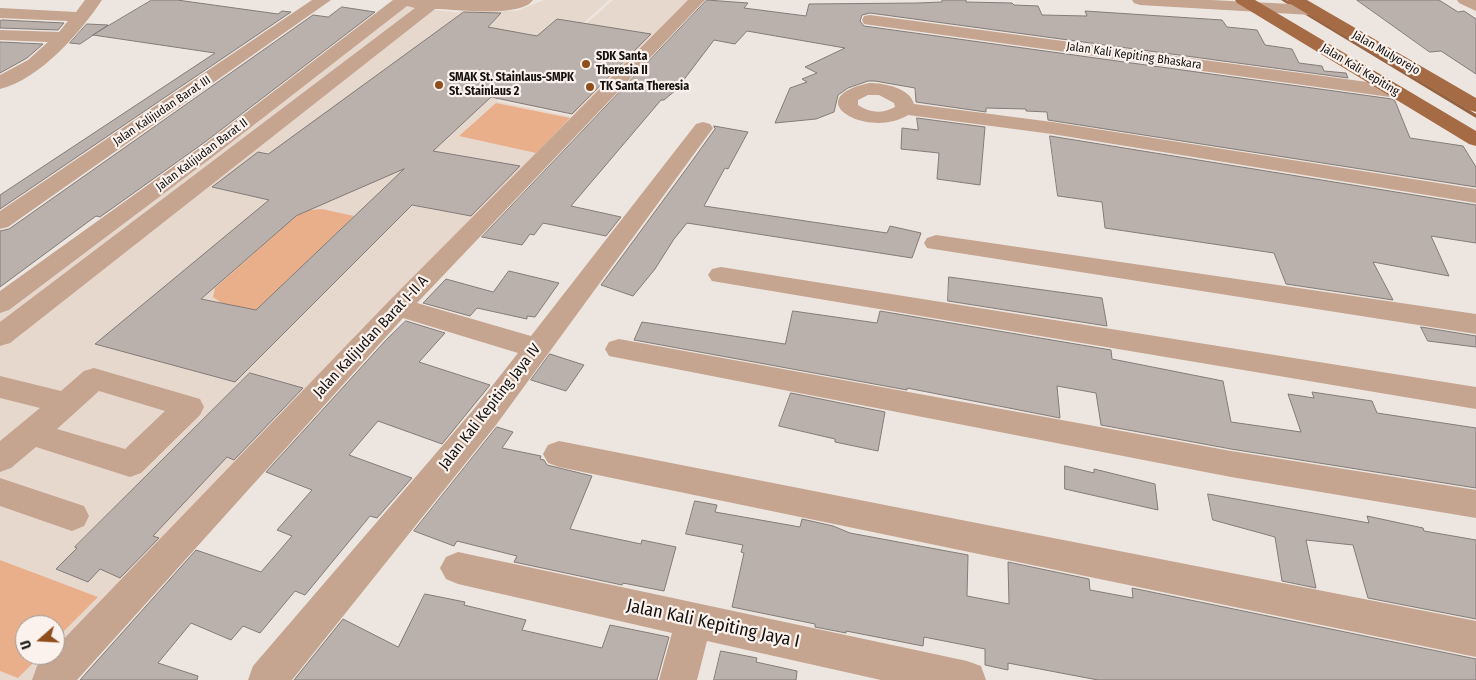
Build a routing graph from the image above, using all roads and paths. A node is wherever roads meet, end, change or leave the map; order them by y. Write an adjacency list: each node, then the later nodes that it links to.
1 (94, 0): 13 (street)
2 (525, 0): 8 (street)
3 (697, 0): 28 (street, Jalan Kalijudan Barat I-II A)
4 (1140, 0): 9 (street)
5 (1465, 0): 10 (street)
6 (321, 2): 24 (street, Jalan Kalijudan Barat III)
7 (395, 3): 8 (street); 27 (street, Jalan Kalijudan Barat II)
8 (443, 3): 30 (street)
9 (1256, 6): 11 (street); 18 (main road, Jalan Kali Kepiting)
10 (1476, 6)
11 (1304, 7): 19 (main road, Jalan Mulyorejo)
12 (0, 13): 13 (street)
13 (79, 17): 16 (street)
14 (870, 20): 18 (street, Jalan Kali Kepiting Bhaskara)
15 (0, 35): 16 (street)
16 (64, 37): 17 (street)
17 (0, 83)
18 (1397, 92): 22 (main road, Jalan Kali Kepiting)
19 (1476, 106)
20 (904, 109): 23 (street)
21 (703, 128): 31 (street, Jalan Kali Kepiting Jaya IV)
22 (1476, 140)
23 (1476, 196)
24 (0, 222)
25 (936, 243): 29 (street)
26 (721, 275): 34 (street)
27 (0, 304)
28 (398, 307): 31 (street); 45 (street, Jalan Kalijudan Barat I-II A)
29 (1476, 324)
30 (0, 336)
31 (536, 348): 46 (street, Jalan Kali Kepiting Jaya IV)
32 (619, 349): 40 (street)
33 (0, 387): 35 (street)
34 (1476, 398)
35 (65, 403): 36 (street); 36 (street)
36 (31, 433): 38 (street)
37 (559, 454): 44 (street)
38 (0, 459)
39 (0, 492): 41 (street)
40 (1476, 504)
41 (72, 516)
42 (458, 568): 43 (street, Jalan Kali Kepiting Jaya I)
43 (694, 620): 47 (street); 48 (street, Jalan Kali Kepiting Jaya I)
44 (1476, 639)
45 (51, 680)
46 (268, 680)
47 (678, 680)
48 (967, 680)

